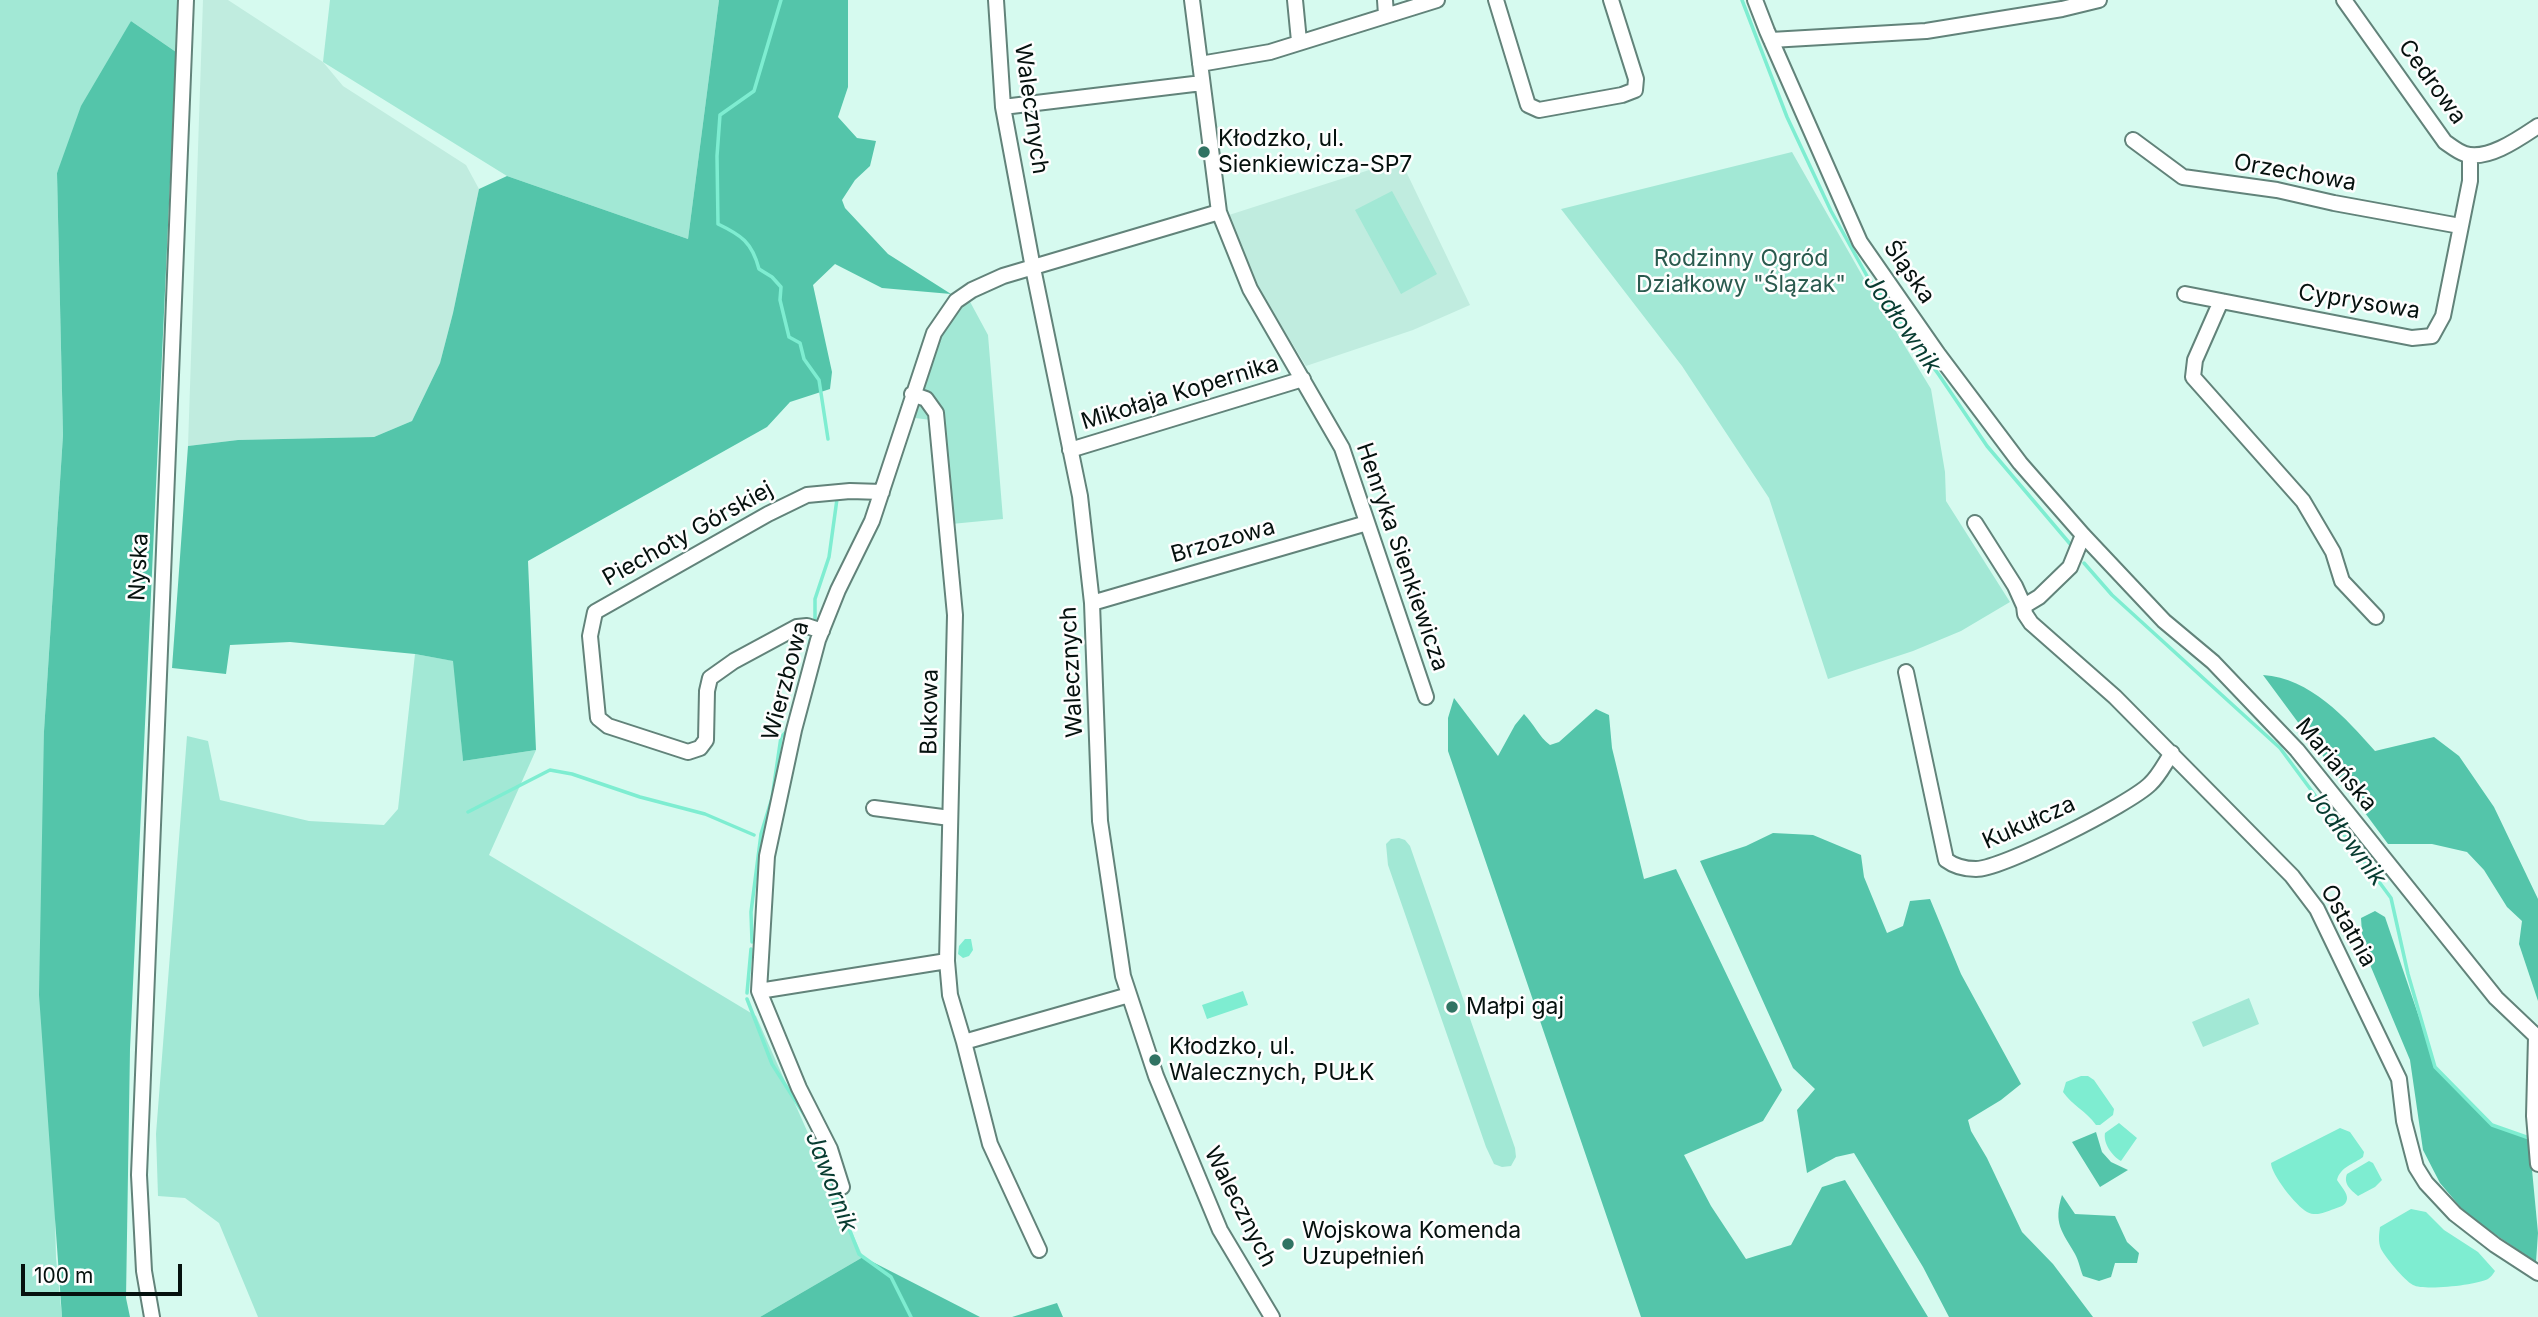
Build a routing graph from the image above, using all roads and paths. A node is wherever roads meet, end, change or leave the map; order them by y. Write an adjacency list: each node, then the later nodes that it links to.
1 (186, 0): 50 (street, Nyska)
2 (996, 0): 16 (street, Walecznych)
3 (1192, 0): 14 (street, Henryka Sienkiewicza)
4 (1294, 0): 13 (street)
5 (1437, 0): 11 (street)
6 (1496, 0): 7 (street)
7 (1611, 0)
8 (1755, 0): 12 (street, Śląska)
9 (2099, 0): 12 (street)
10 (2344, 0): 19 (street, Cedrowa)
11 (1386, 7): 13 (street)
12 (1771, 40): 31 (street, Śląska)
13 (1299, 41): 14 (street)
14 (1200, 64): 15 (street, Henryka Sienkiewicza)
15 (1202, 83): 16 (street); 20 (street, Henryka Sienkiewicza)
16 (1003, 107): 22 (street, Walecznych)
17 (2538, 126): 19 (street, Cedrowa)
18 (2133, 140): 21 (street, Orzechowa)
19 (2469, 155): 21 (street, Cyprysowa)
20 (1219, 212): 22 (street, Wierzbowa); 25 (street, Henryka Sienkiewicza)
21 (2460, 226): 24 (street, Cyprysowa)
22 (1033, 268): 26 (street, Wierzbowa); 27 (street, Walecznych)
23 (2185, 294): 24 (street, Cyprysowa)
24 (2221, 301): 34 (street)
25 (1303, 379): 27 (street, Mikołaja Kopernika); 29 (street, Henryka Sienkiewicza)
26 (912, 394): 28 (street, Wierzbowa); 40 (street, Bukowa)
27 (1070, 450): 32 (street, Walecznych)
28 (882, 492): 35 (street, Wierzbowa); 35 (street, Piechoty Górskiej)
29 (1367, 523): 32 (street, Brzozowa); 37 (street, Henryka Sienkiewicza)
30 (1975, 523): 33 (street, Ostatnia)
31 (2083, 536): 33 (street); 44 (street, Mariańska)
32 (1092, 603): 43 (street, Walecznych)
33 (2024, 606): 38 (street, Ostatnia)
34 (2376, 617)
35 (822, 631): 42 (street, Wierzbowa)
36 (1906, 671): 38 (street, Kukułcza)
37 (1426, 697)
38 (2172, 753): 49 (street, Ostatnia)
39 (874, 807): 40 (street)
40 (950, 818): 41 (street, Bukowa)
41 (947, 961): 42 (street); 45 (street, Bukowa)
42 (759, 991): 47 (street)
43 (1129, 995): 45 (street); 51 (street, Walecznych)
44 (2537, 1037): 46 (street)
45 (964, 1042): 48 (street, Bukowa)
46 (2537, 1159)
47 (842, 1187)
48 (1039, 1250)
49 (2538, 1273)
50 (152, 1317)
51 (1272, 1317)

